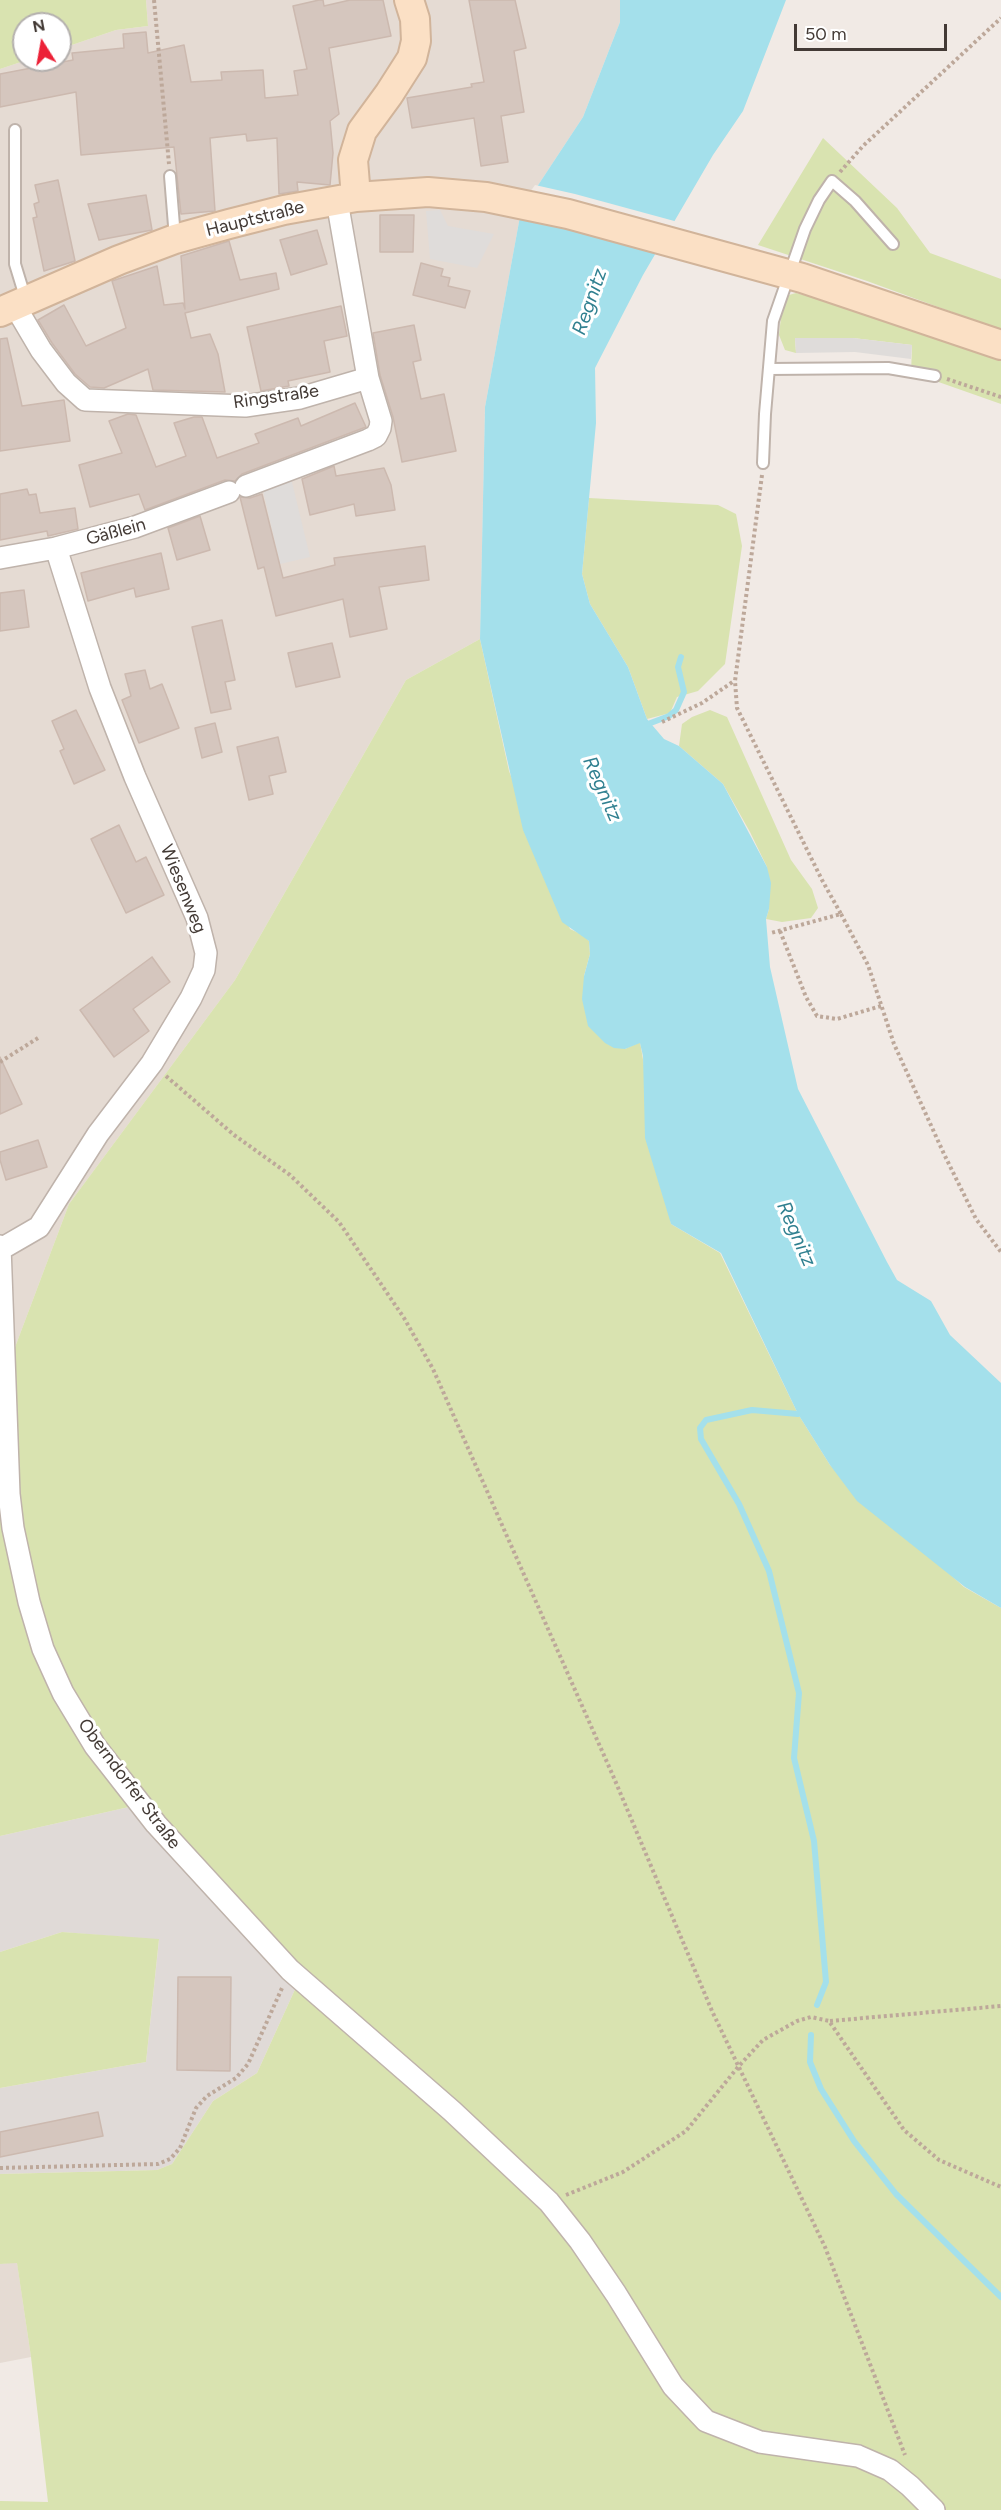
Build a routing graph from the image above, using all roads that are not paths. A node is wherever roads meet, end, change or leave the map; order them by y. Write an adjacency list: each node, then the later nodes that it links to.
1 (409, 0): 4 (street)
2 (15, 130): 8 (lane)
3 (170, 176): 5 (lane)
4 (347, 199): 5 (street, Hauptstraße); 7 (street, Hauptstraße); 12 (street)
5 (175, 239): 8 (street, Hauptstraße)
6 (893, 244): 7 (lane)
7 (788, 274): 9 (street, Hauptstraße); 10 (lane)
8 (14, 306): 12 (street, Ringstraße)
9 (1001, 345)
10 (769, 369): 11 (lane); 13 (lane)
11 (935, 376)
12 (368, 378): 14 (street, Gäßlein)
13 (763, 463)
14 (56, 548): 15 (street, Gäßlein); 16 (street, Wiesenweg)
15 (0, 558)
16 (0, 1248): 17 (street, Oberndorfer Straße)
17 (934, 2510)

